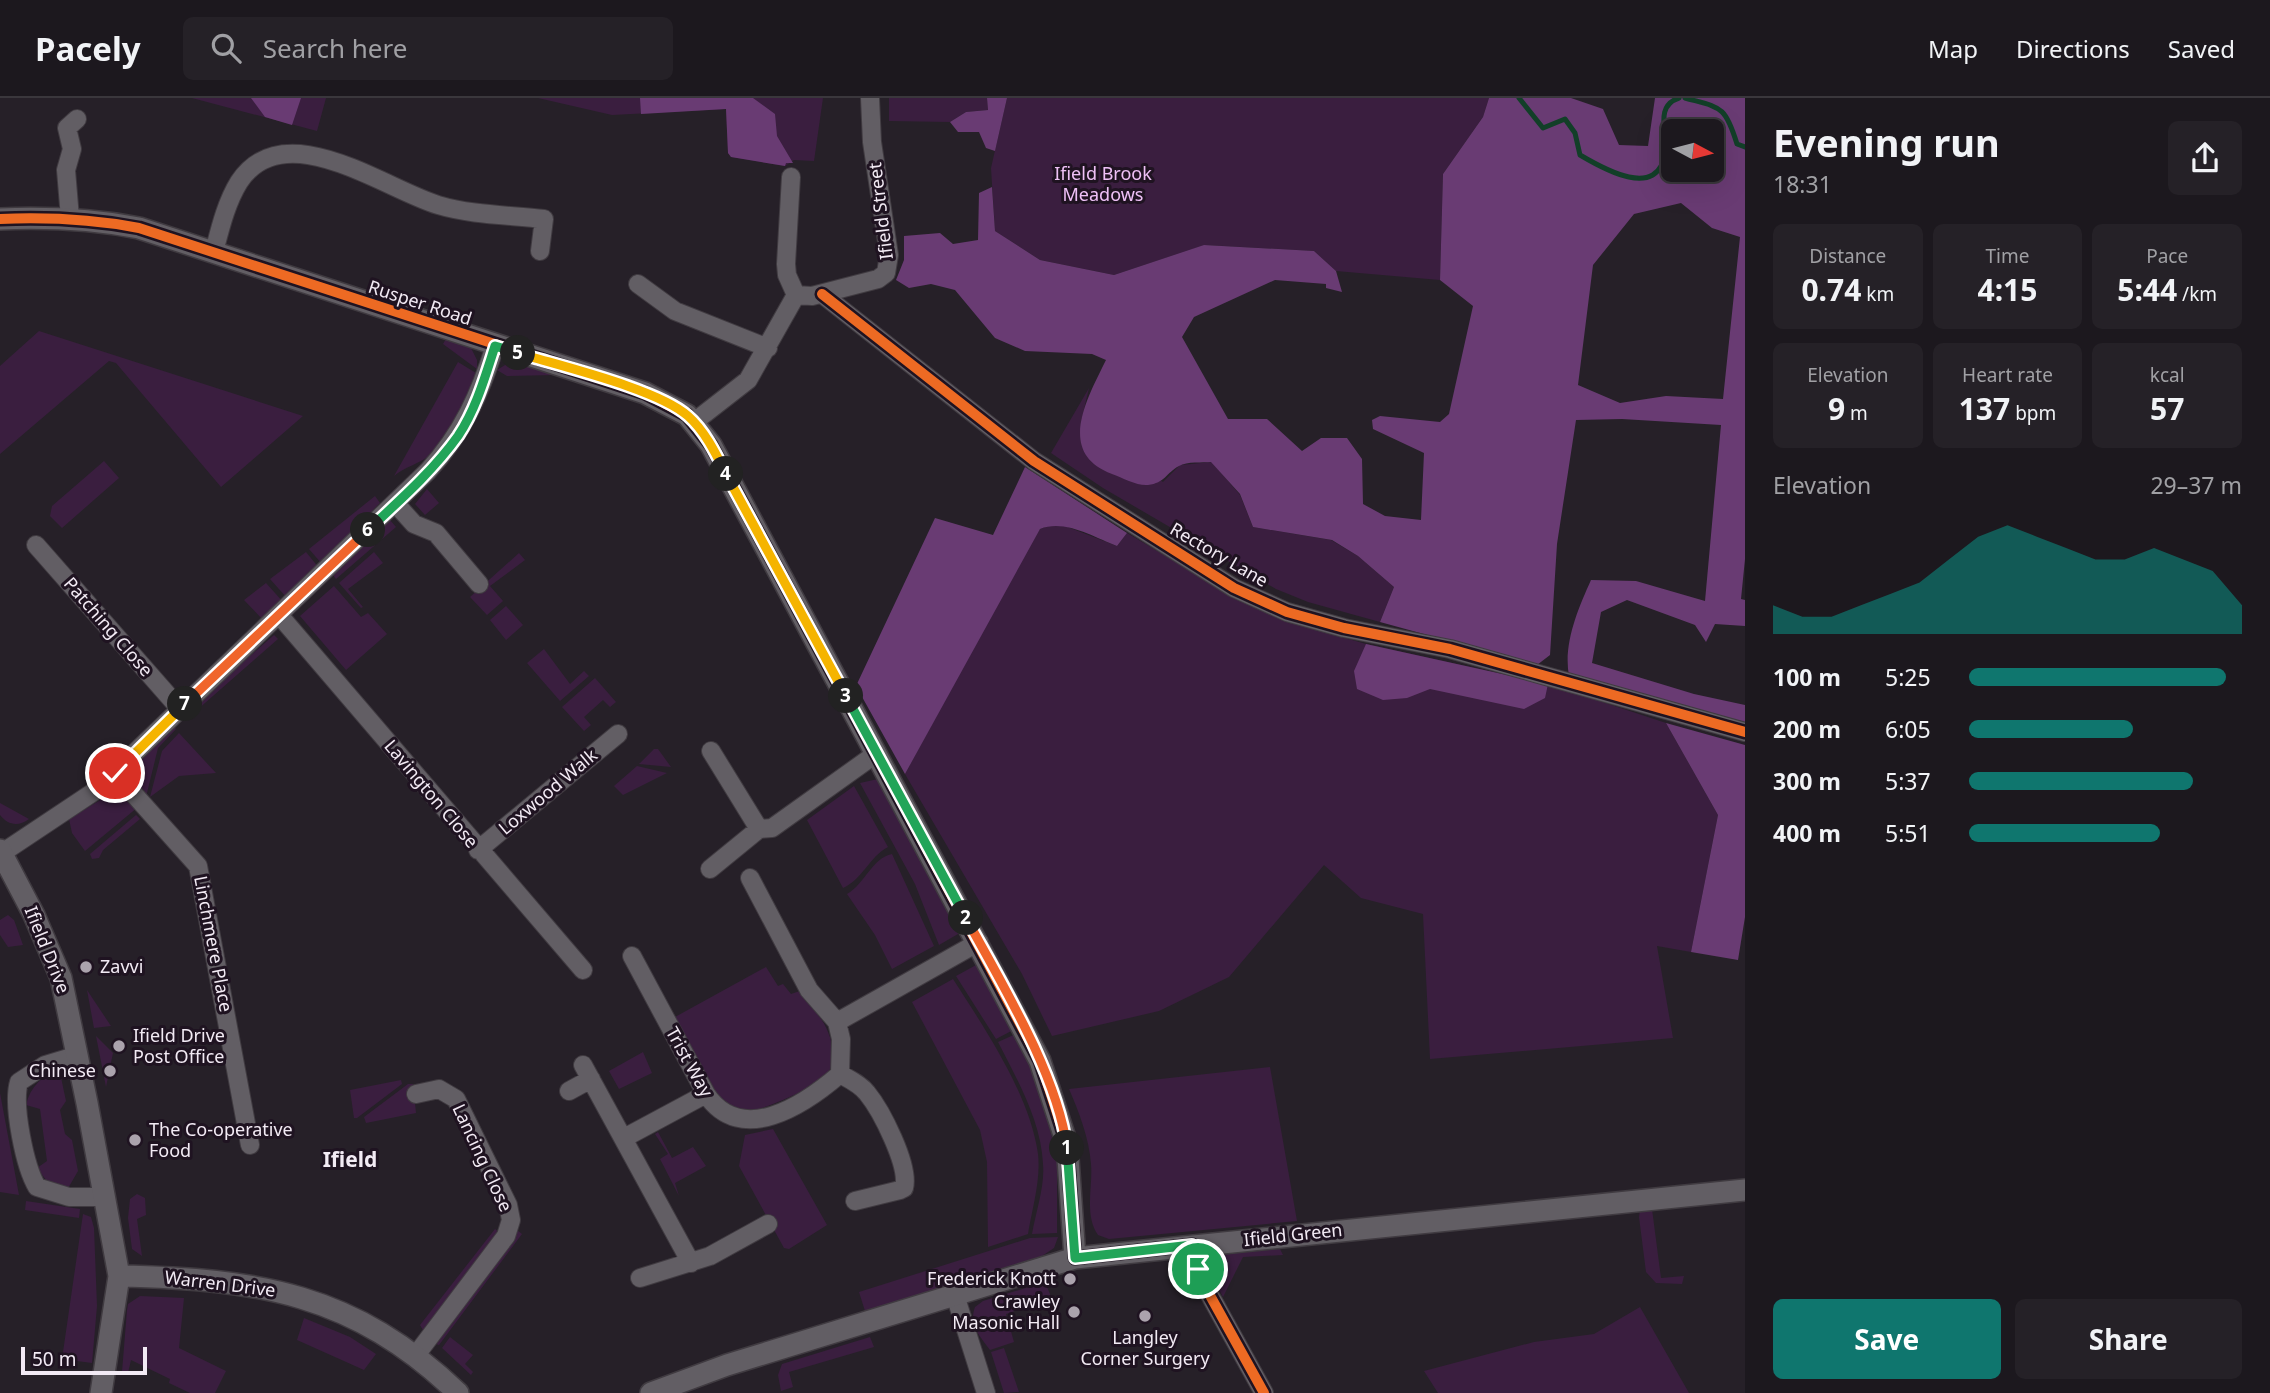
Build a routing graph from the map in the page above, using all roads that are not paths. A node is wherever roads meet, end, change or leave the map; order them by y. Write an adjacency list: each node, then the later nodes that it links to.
1 (870, 98): 9 (street, Ifield Street)
2 (77, 119): 4 (street)
3 (791, 177): 10 (street)
4 (70, 218): 5 (street, Rusper Road); 7 (street, Rusper Road)
5 (0, 219)
6 (540, 251): 7 (street)
7 (214, 252): 11 (street, Rusper Road)
8 (638, 284): 12 (street)
9 (822, 294): 10 (street, Ifield Street); 19 (street, Rectory Lane)
10 (796, 295): 12 (street)
11 (495, 346): 13 (street, Rusper Road); 14 (street)
12 (768, 348): 13 (street)
13 (694, 422): 22 (street, Rusper Road)
14 (396, 504): 16 (street); 17 (street)
15 (36, 545): 18 (street, Patching Close)
16 (479, 584)
17 (280, 616): 18 (street); 25 (street, Lavington Close)
18 (180, 709): 23 (street)
19 (1745, 732)
20 (618, 734): 25 (street, Loxwood Walk)
21 (711, 751): 24 (street)
22 (877, 753): 24 (street); 29 (street, Rusper Road)
23 (115, 773): 26 (street); 39 (street, Linchmere Place)
24 (759, 829): 27 (street)
25 (478, 850): 31 (street, Lavington Close)
26 (1, 852): 33 (street, Ifield Drive)
27 (710, 869)
28 (750, 877): 32 (street)
29 (979, 942): 32 (street); 45 (street, Rusper Road)
30 (632, 956): 37 (street, Trist Way)
31 (583, 970)
32 (837, 1022): 34 (street)
33 (78, 1055): 41 (street, Ifield Drive); 41 (street)
34 (840, 1074): 37 (street, Trist Way); 42 (street)
35 (569, 1091): 38 (street)
36 (416, 1094): 50 (street, Lancing Close)
37 (706, 1094): 38 (street)
38 (624, 1138): 46 (street)
39 (250, 1145)
40 (1745, 1190): 44 (street, Ifield Green)
41 (102, 1197): 47 (street, Ifield Drive)
42 (855, 1202)
43 (768, 1224): 46 (street)
44 (1192, 1245): 45 (street, Ifield Green); 55 (street)
45 (1075, 1258): 49 (street, Ifield Green)
46 (691, 1263): 48 (street)
47 (119, 1276): 50 (street, Warren Drive); 51 (street, Ifield Drive)
48 (640, 1278)
49 (955, 1294): 53 (street, Ifield Green); 54 (street)
50 (416, 1354): 52 (street, Warren Drive)
51 (101, 1393)
52 (458, 1393)
53 (651, 1393)
54 (986, 1393)
55 (1264, 1393)

